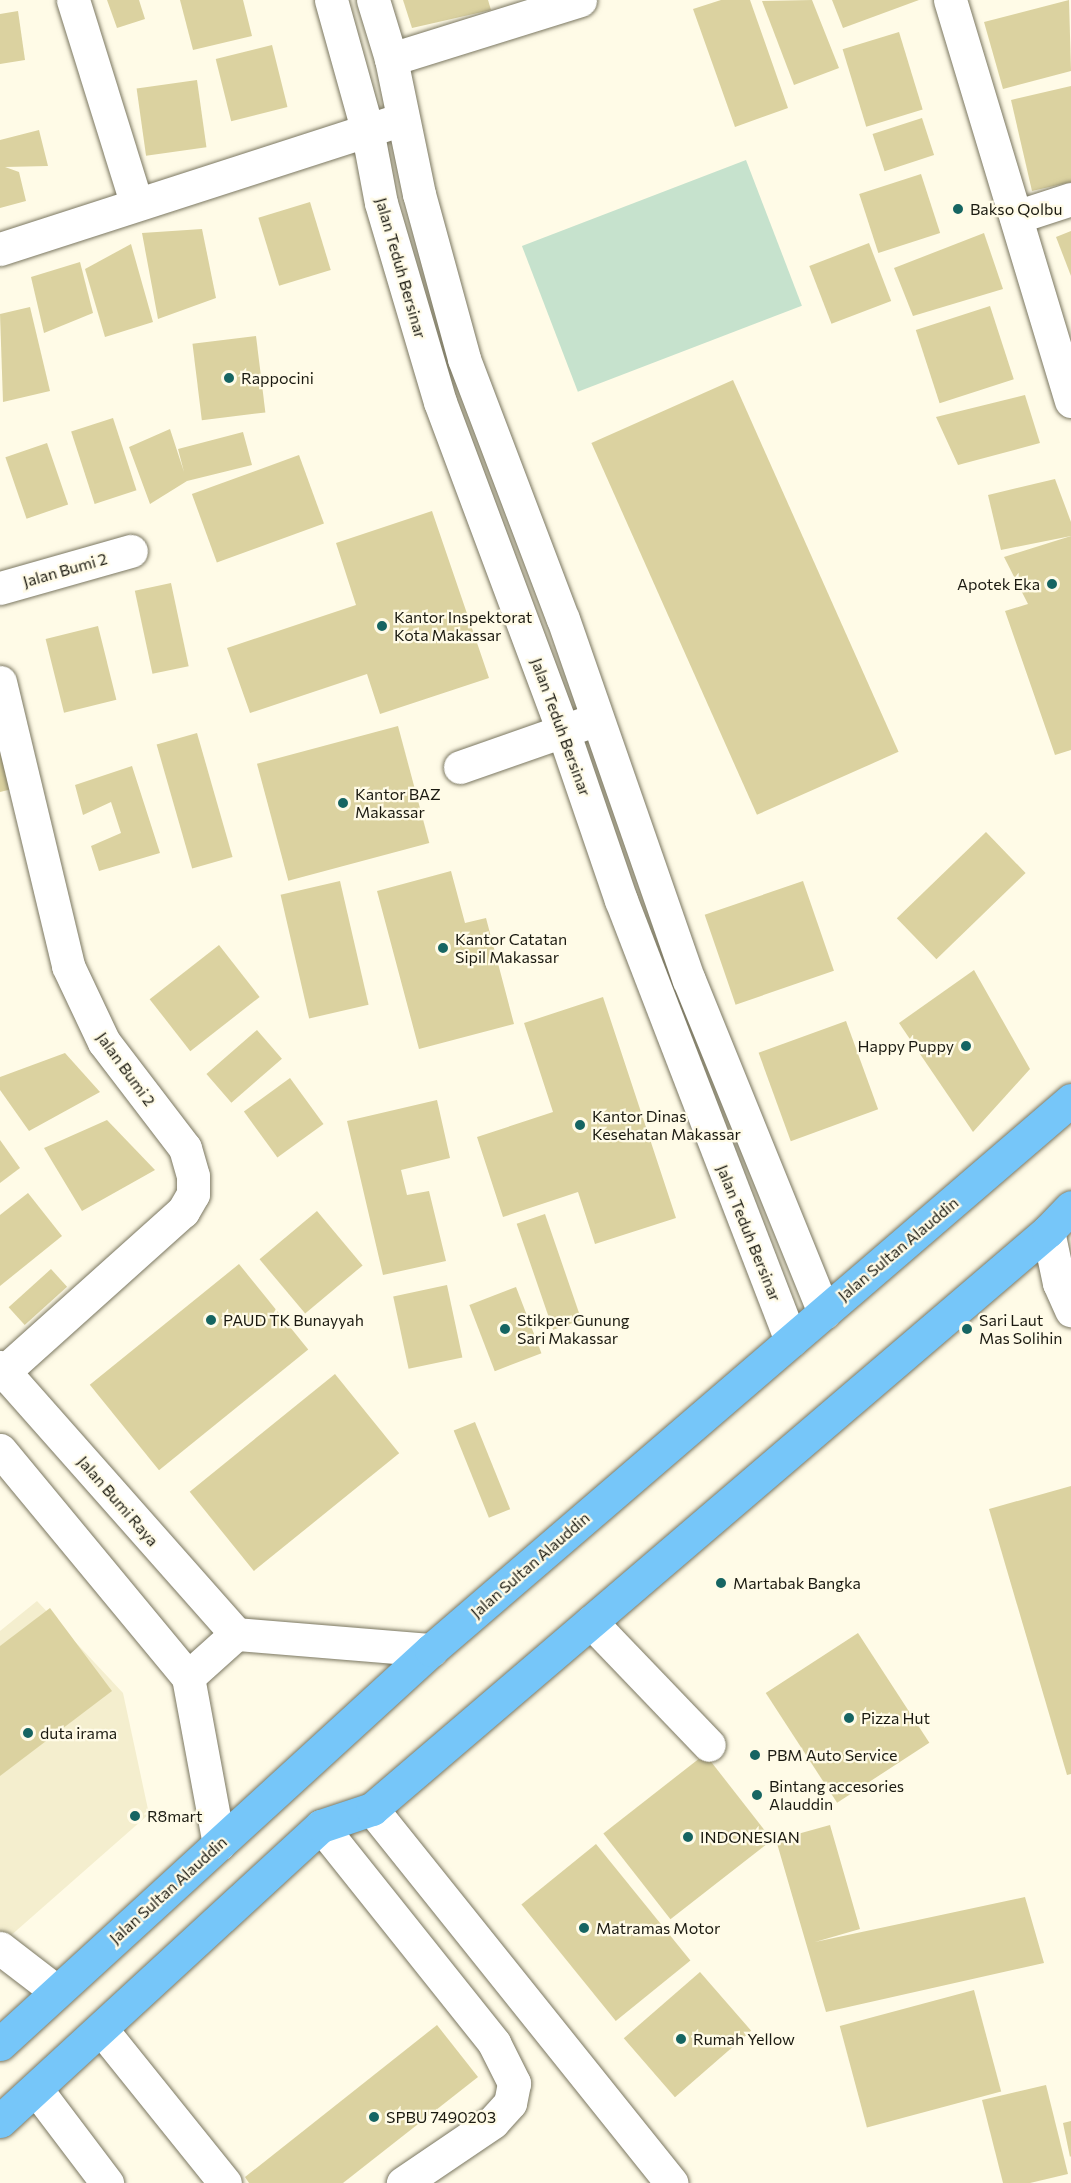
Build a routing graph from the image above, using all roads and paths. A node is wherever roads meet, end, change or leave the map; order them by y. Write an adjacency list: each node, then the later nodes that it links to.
1 (73, 0): 10 (street)
2 (331, 0): 8 (street, Jalan Teduh Bersinar)
3 (373, 0): 6 (street)
4 (580, 0): 6 (street)
5 (950, 0): 11 (street)
6 (391, 59): 7 (street)
7 (405, 119): 8 (street); 17 (street)
8 (367, 129): 10 (street); 18 (street, Jalan Teduh Bersinar)
9 (1071, 199): 11 (street)
10 (136, 202): 12 (street)
11 (1016, 217): 13 (street)
12 (0, 249)
13 (1071, 401)
14 (131, 551): 15 (street, Jalan Bumi 2)
15 (0, 588)
16 (0, 682): 28 (street, Jalan Bumi 2)
17 (596, 719): 18 (street); 20 (street)
18 (563, 730): 19 (street); 21 (street, Jalan Teduh Bersinar)
19 (460, 767)
20 (689, 980): 21 (street); 26 (street)
21 (656, 991): 27 (street, Jalan Teduh Bersinar)
22 (1071, 1100): 26 (highway, Jalan Sultan Alauddin)
23 (1071, 1207): 24 (highway)
24 (1048, 1232): 25 (street); 30 (highway)
25 (1067, 1289)
26 (824, 1313): 27 (highway, Jalan Sultan Alauddin)
27 (791, 1340): 32 (highway, Jalan Sultan Alauddin)
28 (1, 1371): 31 (street, Jalan Bumi Raya)
29 (0, 1450): 33 (street)
30 (591, 1622): 34 (street); 35 (highway)
31 (236, 1634): 32 (street); 33 (street)
32 (432, 1650): 37 (highway, Jalan Sultan Alauddin)
33 (188, 1677): 37 (street)
34 (710, 1745)
35 (372, 1809): 36 (highway); 47 (street)
36 (321, 1826): 40 (highway); 46 (street)
37 (219, 1844): 39 (highway, Jalan Sultan Alauddin)
38 (0, 1948): 39 (street)
39 (56, 1991): 41 (highway, Jalan Sultan Alauddin)
40 (102, 2030): 42 (highway); 45 (street)
41 (0, 2044)
42 (36, 2090): 43 (highway); 44 (street)
43 (0, 2121)
44 (107, 2183)
45 (225, 2183)
46 (403, 2183)
47 (672, 2183)

